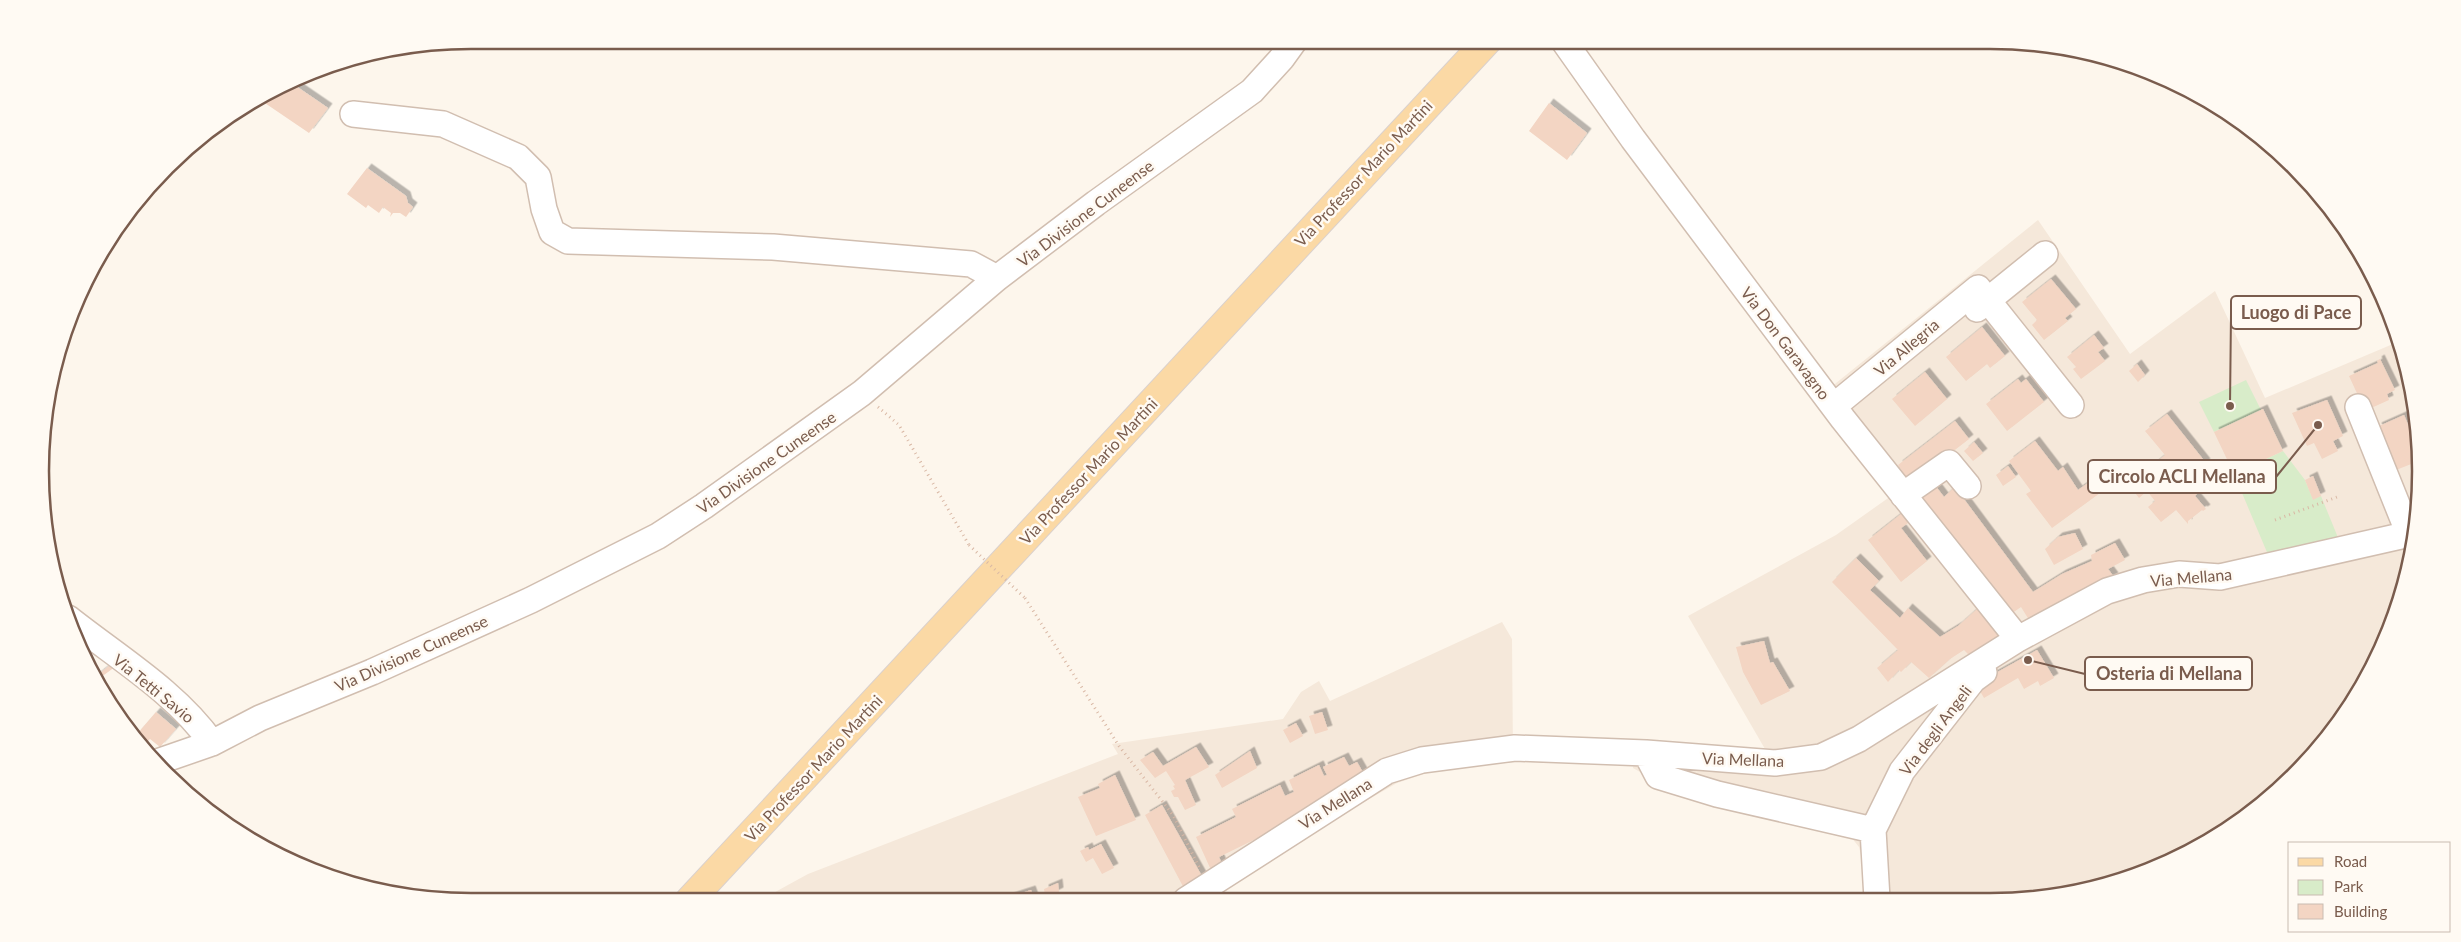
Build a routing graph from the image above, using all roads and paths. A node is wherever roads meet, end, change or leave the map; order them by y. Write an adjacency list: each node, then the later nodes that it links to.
1 (1288, 49): 6 (street, Via Divisione Cuneense)
2 (1480, 49): 24 (main road, Via Professor Mario Martini)
3 (1569, 49): 11 (street, Via Don Garavagno)
4 (353, 114): 6 (street)
5 (2042, 246): 7 (street, Via Allegria)
6 (997, 278): 8 (street, Via Divisione Cuneense)
7 (1983, 294): 9 (street); 11 (street, Via Allegria)
8 (862, 393): 20 (street, Via Divisione Cuneense); 25 (path, bridge)
9 (2071, 405)
10 (2358, 407): 16 (street, Via Mellana)
11 (1839, 413): 13 (street, Via Don Garavagno)
12 (1968, 486): 13 (street)
13 (1903, 495): 19 (street, Via Don Garavagno)
14 (2338, 497): 15 (path)
15 (2275, 520)
16 (2409, 527)
17 (2407, 535): 19 (street, Via Mellana)
18 (78, 626): 20 (street, Via Tetti Savio)
19 (2018, 639): 21 (street, Via Mellana); 23 (street, Via degli Angeli)
20 (212, 743): 22 (street, Via Divisione Cuneense)
21 (1646, 753): 23 (street); 26 (street, Via Mellana)
22 (163, 760)
23 (1873, 830): 27 (street, Via degli Angeli)
24 (697, 893)
25 (1194, 893)
26 (1198, 893)
27 (1877, 893)

